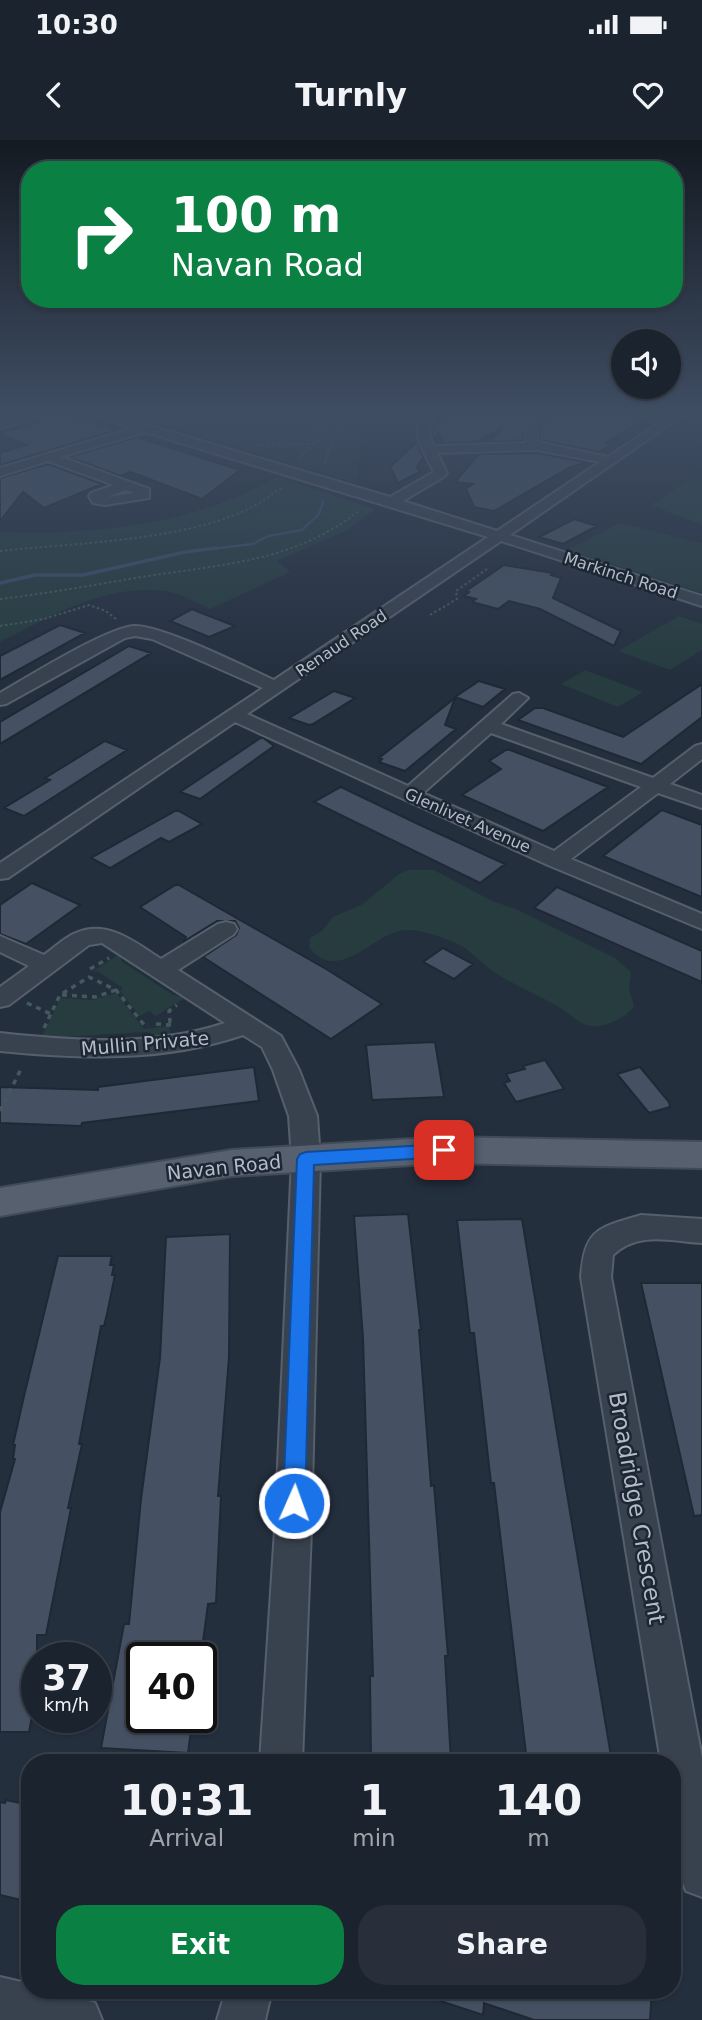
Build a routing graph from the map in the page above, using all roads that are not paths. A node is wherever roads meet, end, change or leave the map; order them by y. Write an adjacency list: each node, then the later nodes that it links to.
1 (388, 501): 3 (street, Markinch Road)
2 (552, 501): 4 (street, Renaud Road)
3 (392, 502): 4 (street, Markinch Road)
4 (499, 536): 5 (street, Markinch Road); 6 (street, Renaud Road)
5 (702, 601)
6 (276, 687): 8 (street); 9 (street, Renaud Road)
7 (519, 698): 10 (street)
8 (0, 700)
9 (234, 715): 13 (street, Glenlivet Avenue); 16 (street, Renaud Road)
10 (488, 726): 12 (street); 13 (street)
11 (702, 750): 12 (street)
12 (656, 784): 14 (street); 15 (street)
13 (410, 794): 15 (street, Glenlivet Avenue)
14 (702, 802)
15 (556, 860): 17 (street, Glenlivet Avenue)
16 (0, 873)
17 (702, 922)
18 (226, 929): 21 (street)
19 (0, 943): 20 (street)
20 (46, 965): 21 (street); 22 (street)
21 (161, 970): 23 (street)
22 (0, 999)
23 (246, 1026): 24 (street, Mullin Private); 26 (street)
24 (0, 1042)
25 (702, 1155): 26 (main road, Navan Road)
26 (306, 1159): 27 (main road, Navan Road); 29 (street)
27 (0, 1202)
28 (702, 1231): 30 (street, Broadridge Crescent)
29 (281, 1754)
30 (681, 1754)
31 (681, 1757): 32 (street, Broadridge Crescent)
32 (702, 1875)
33 (247, 1999): 36 (street)
34 (0, 2000): 35 (street)
35 (78, 2020)
36 (241, 2020)

